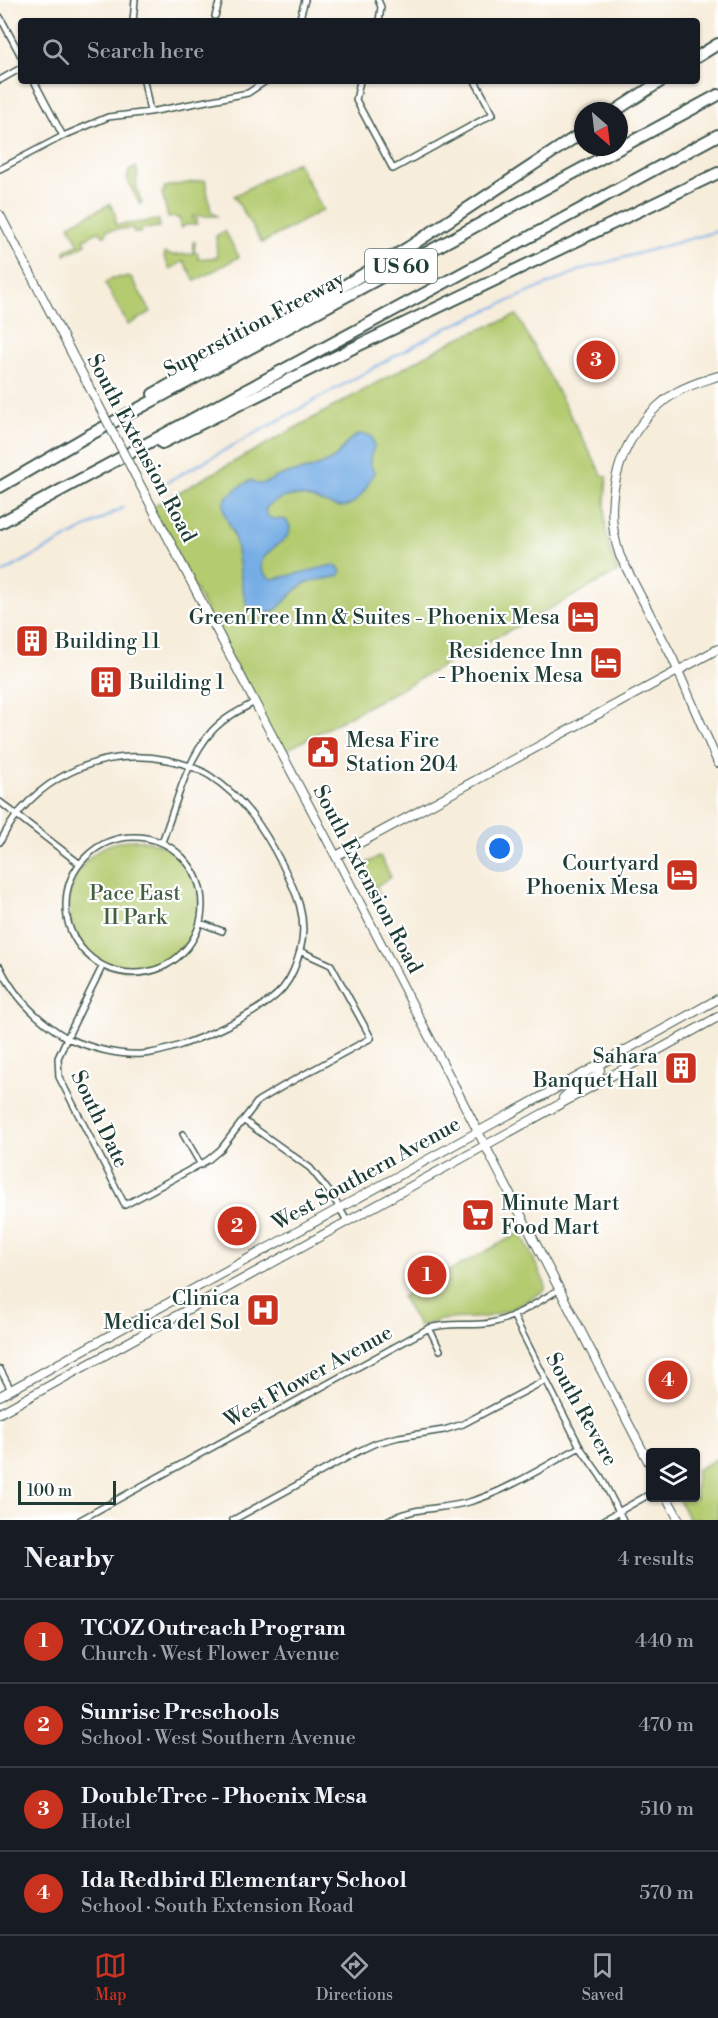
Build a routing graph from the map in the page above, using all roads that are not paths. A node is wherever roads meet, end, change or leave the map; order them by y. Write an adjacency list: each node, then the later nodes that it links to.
1 (135, 0): 7 (street)
2 (220, 0): 5 (street)
3 (305, 0): 8 (street)
4 (378, 0): 9 (street)
5 (215, 16)
6 (0, 17): 11 (street)
7 (134, 18)
8 (300, 18)
9 (379, 18)
10 (718, 44): 12 (highway)
11 (18, 50)
12 (700, 55)
13 (18, 70): 14 (street)
14 (0, 80)
15 (36, 84): 25 (street)
16 (145, 84): 23 (street)
17 (262, 84): 23 (street)
18 (359, 84): 19 (street)
19 (477, 84)
20 (656, 84): 22 (highway)
21 (718, 95): 31 (highway, Superstition Freeway / US 60)
22 (628, 103)
23 (150, 112): 25 (street)
24 (718, 135): 32 (highway, US 60)
25 (63, 136): 27 (street)
26 (574, 138): 31 (highway)
27 (0, 169)
28 (718, 173): 32 (highway)
29 (0, 215): 37 (street, South Extension Road, bridge)
30 (718, 376): 36 (street)
31 (84, 438): 33 (highway, Superstition Freeway / US 60)
32 (101, 469): 34 (highway, US 60)
33 (0, 487)
34 (0, 525)
35 (718, 649): 36 (street)
36 (678, 671): 38 (street); 44 (street)
37 (255, 702): 39 (street); 44 (street, South Extension Road)
38 (718, 763)
39 (191, 766): 41 (street); 43 (street); 48 (street)
40 (0, 802): 41 (street)
41 (16, 814): 42 (street); 45 (street)
42 (0, 842)
43 (162, 842): 45 (street); 46 (street)
44 (336, 856): 59 (street, South Extension Road)
45 (80, 864): 50 (street)
46 (201, 923): 47 (street); 50 (street)
47 (222, 931)
48 (300, 951): 55 (street); 58 (street)
49 (0, 967): 55 (street)
50 (102, 967): 55 (street, South Date)
51 (718, 999): 53 (street, West Southern Avenue)
52 (718, 1017): 54 (street, West Southern Avenue)
53 (683, 1019): 54 (street); 56 (street, West Southern Avenue)
54 (691, 1032): 57 (street, West Southern Avenue)
55 (67, 1038): 62 (street, South Date)
56 (598, 1065): 57 (street); 59 (street, West Southern Avenue)
57 (552, 1108): 61 (street, West Southern Avenue)
58 (243, 1120): 62 (street); 63 (street)
59 (479, 1131): 61 (street, South Extension Road); 63 (street, West Southern Avenue)
60 (183, 1134): 62 (street)
61 (486, 1145): 64 (street, West Southern Avenue); 65 (street, South Extension Road)
62 (201, 1165)
63 (340, 1209): 64 (street); 71 (street, West Southern Avenue)
64 (347, 1221): 73 (street, West Southern Avenue)
65 (560, 1289): 66 (street, West Flower Avenue); 75 (street, South Extension Road)
66 (513, 1314): 67 (street, West Flower Avenue); 70 (street, South Revere)
67 (429, 1328): 68 (street); 79 (street, West Flower Avenue)
68 (440, 1350)
69 (0, 1370): 71 (street)
70 (546, 1380): 74 (street, South Revere); 80 (street)
71 (11, 1390): 72 (street, West Southern Avenue)
72 (0, 1396)
73 (0, 1413)
74 (580, 1447): 78 (street, South Revere); 81 (street)
75 (646, 1455)
76 (646, 1497): 78 (street)
77 (670, 1502): 84 (street)
78 (619, 1511): 82 (street); 83 (street, South Revere)
79 (80, 1520)
80 (233, 1520)
81 (388, 1520)
82 (604, 1520)
83 (623, 1520)
84 (679, 1520)

